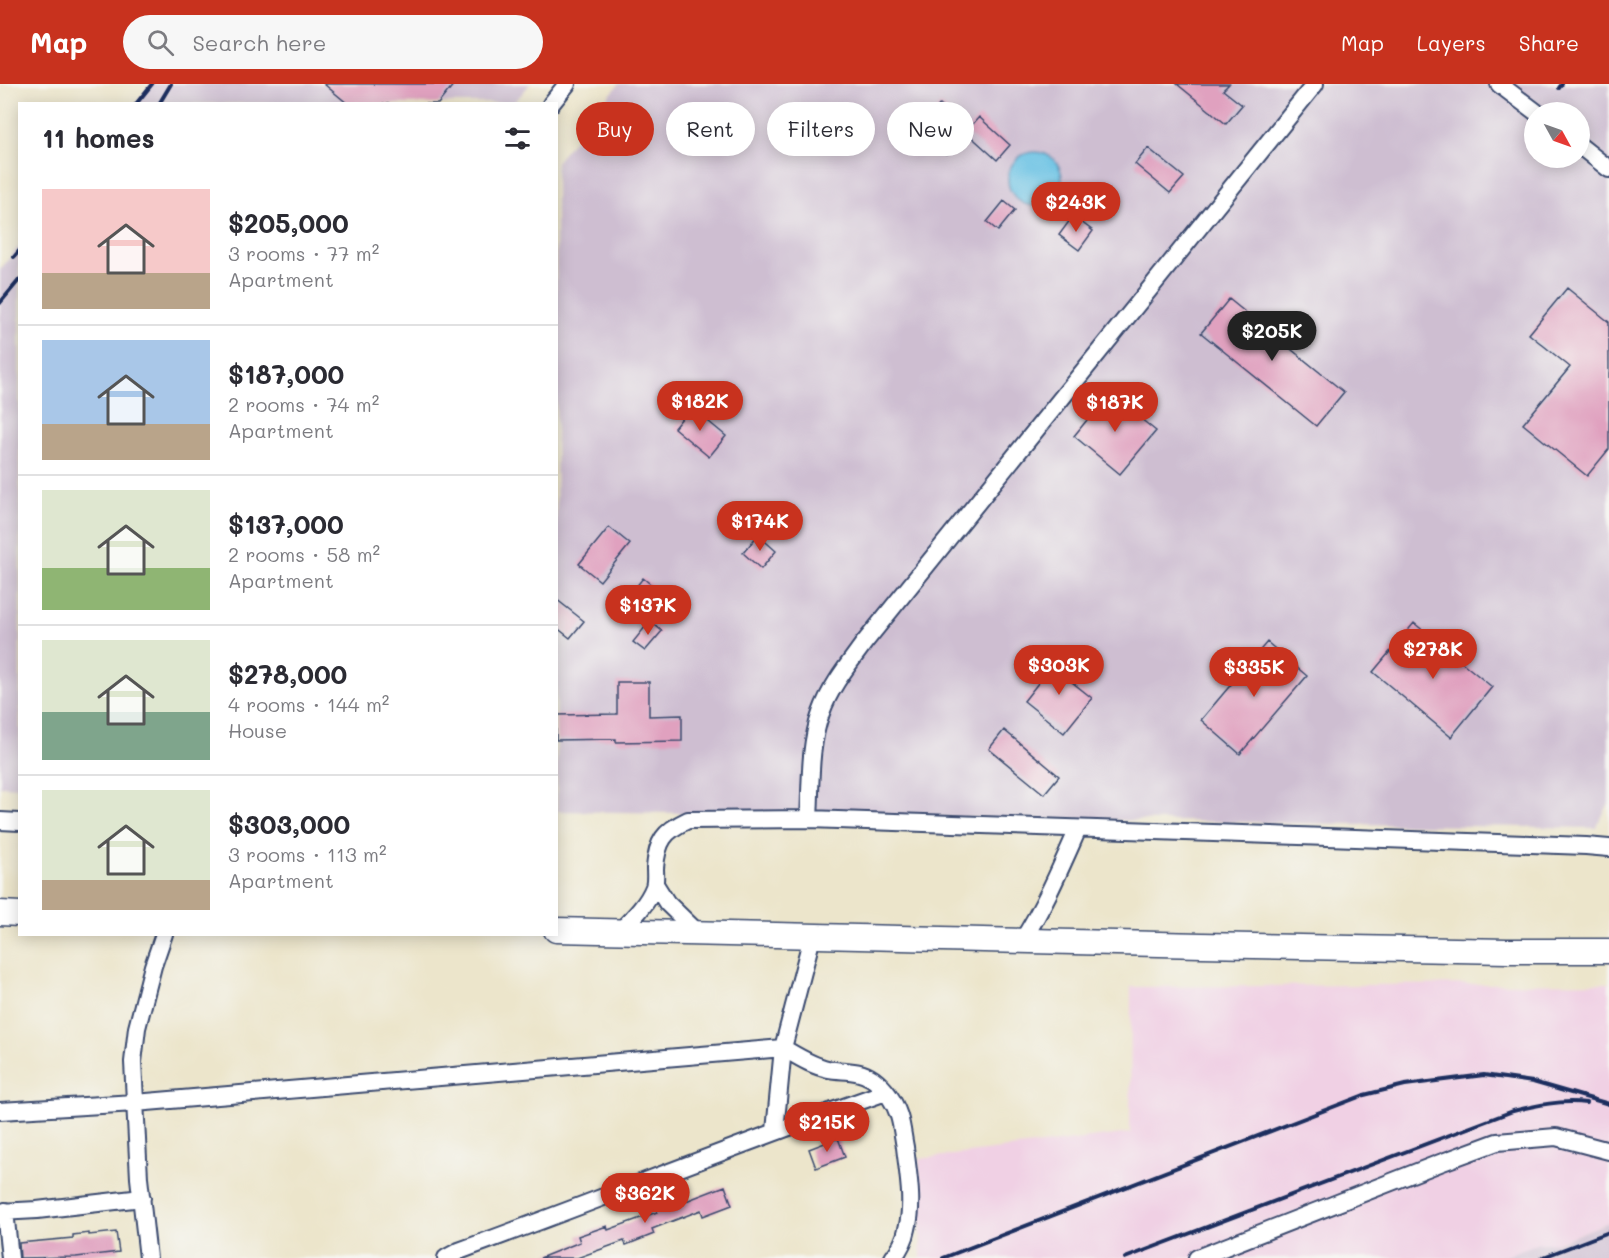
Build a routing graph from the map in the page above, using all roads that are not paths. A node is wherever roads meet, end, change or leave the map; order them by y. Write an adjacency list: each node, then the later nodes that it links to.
1 (567, 84): 4 (street)
2 (1315, 84): 8 (street)
3 (1499, 84): 5 (street)
4 (553, 102)
5 (1524, 103)
6 (1590, 154): 7 (street)
7 (1609, 169)
8 (809, 819): 11 (street); 13 (street)
9 (0, 821): 10 (street)
10 (18, 822)
11 (1078, 829): 12 (street); 21 (street)
12 (1609, 848)
13 (655, 884): 17 (street); 18 (street)
14 (0, 913): 15 (highway)
15 (18, 914)
16 (558, 930): 17 (highway)
17 (619, 932): 18 (highway)
18 (699, 934): 20 (highway)
19 (163, 936): 25 (street)
20 (812, 937): 21 (highway); 23 (street)
21 (1022, 941): 22 (highway)
22 (1609, 951)
23 (783, 1048): 24 (street); 25 (street); 27 (street)
24 (886, 1092): 27 (street); 34 (street)
25 (135, 1103): 26 (street); 29 (street)
26 (0, 1111)
27 (775, 1131): 33 (street)
28 (1609, 1151): 35 (street)
29 (142, 1198): 30 (street); 32 (street)
30 (2, 1212): 31 (street)
31 (10, 1258)
32 (148, 1258)
33 (446, 1258)
34 (893, 1258)
35 (1197, 1258)

